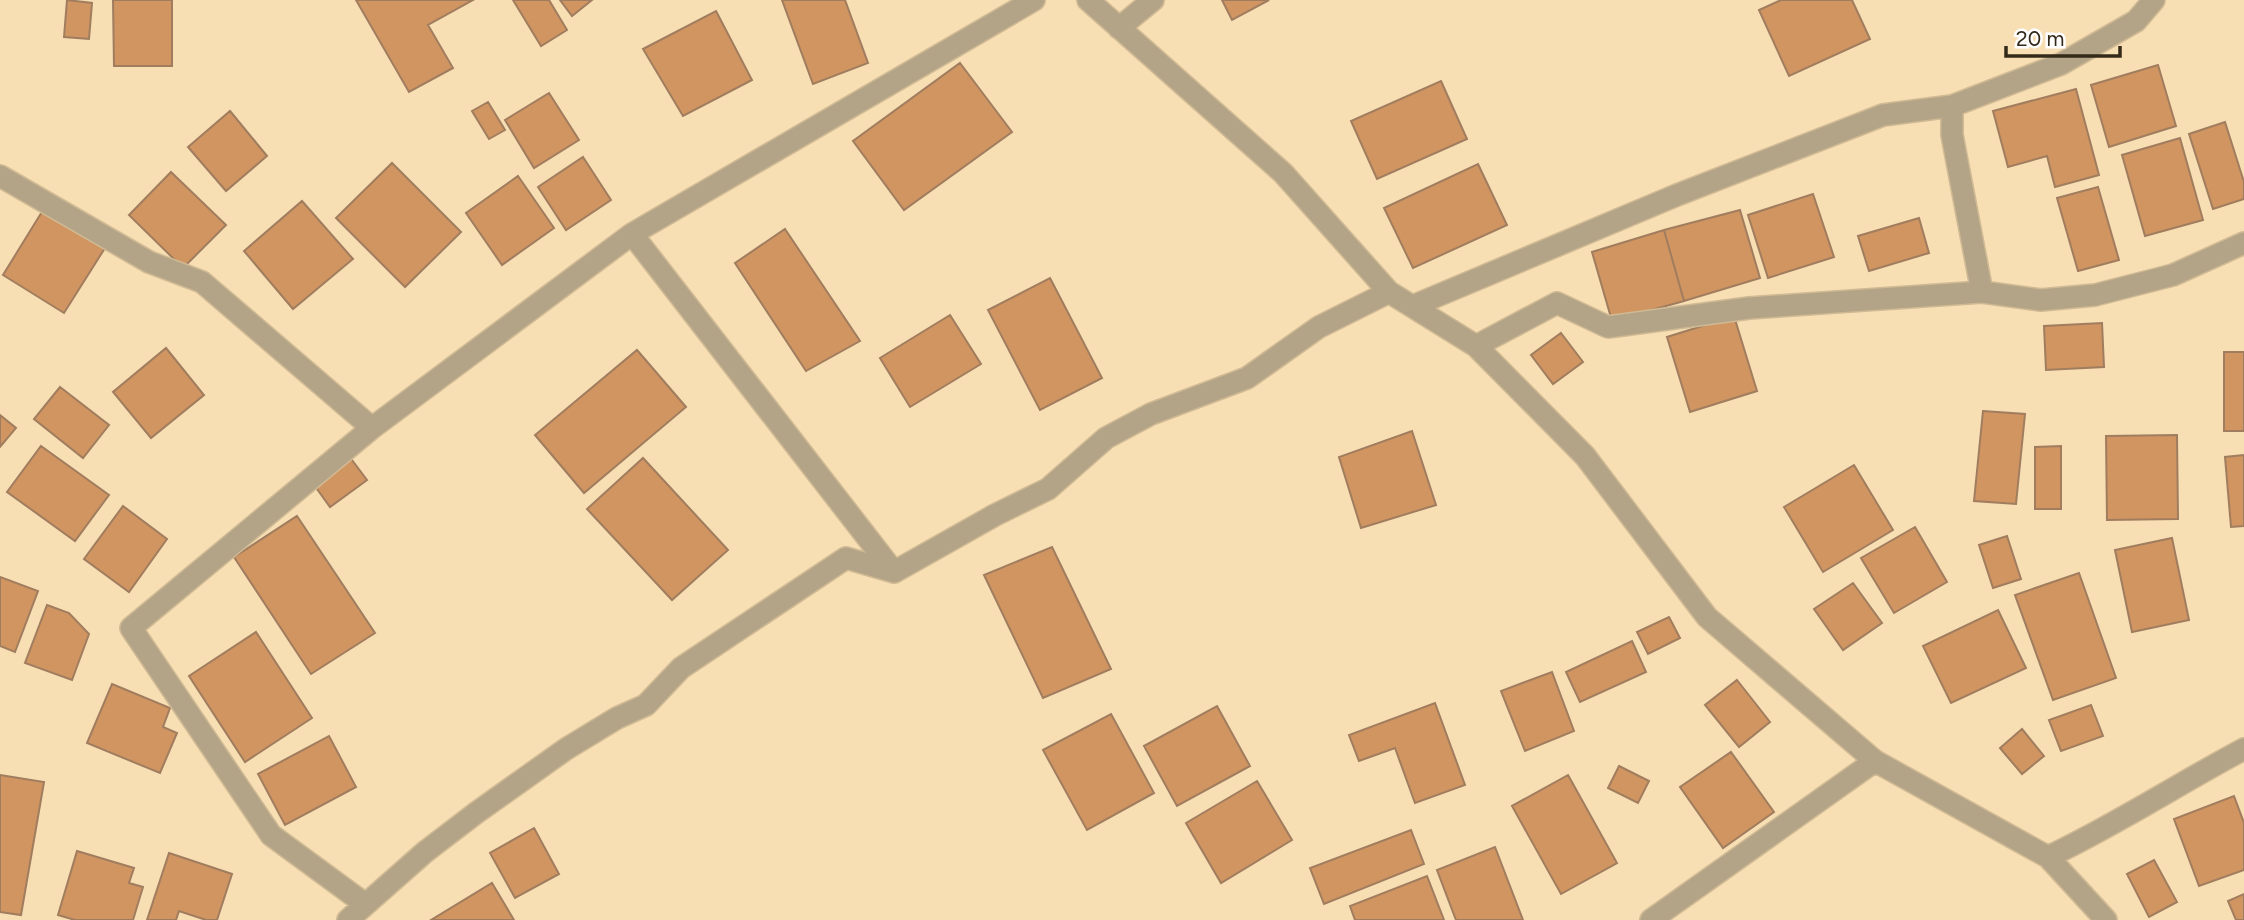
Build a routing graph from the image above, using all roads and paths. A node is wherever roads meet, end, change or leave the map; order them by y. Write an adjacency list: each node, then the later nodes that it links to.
1 (1034, 0): 8 (street)
2 (1087, 0): 5 (street)
3 (1153, 0): 5 (street)
4 (2154, 0): 6 (street)
5 (1119, 28): 10 (street)
6 (1952, 106): 11 (street); 12 (street)
7 (0, 177): 14 (street)
8 (632, 234): 14 (street); 15 (street)
9 (2244, 243): 11 (street)
10 (1389, 292): 12 (street); 15 (street)
11 (1982, 292): 13 (street)
12 (1413, 306): 13 (street)
13 (1476, 346): 17 (street)
14 (372, 428): 19 (street)
15 (894, 572): 19 (street)
16 (2244, 749): 18 (street)
17 (1875, 761): 18 (street); 21 (street)
18 (2048, 857): 22 (street)
19 (365, 904): 20 (street)
20 (348, 920)
21 (1651, 920)
22 (2106, 920)

